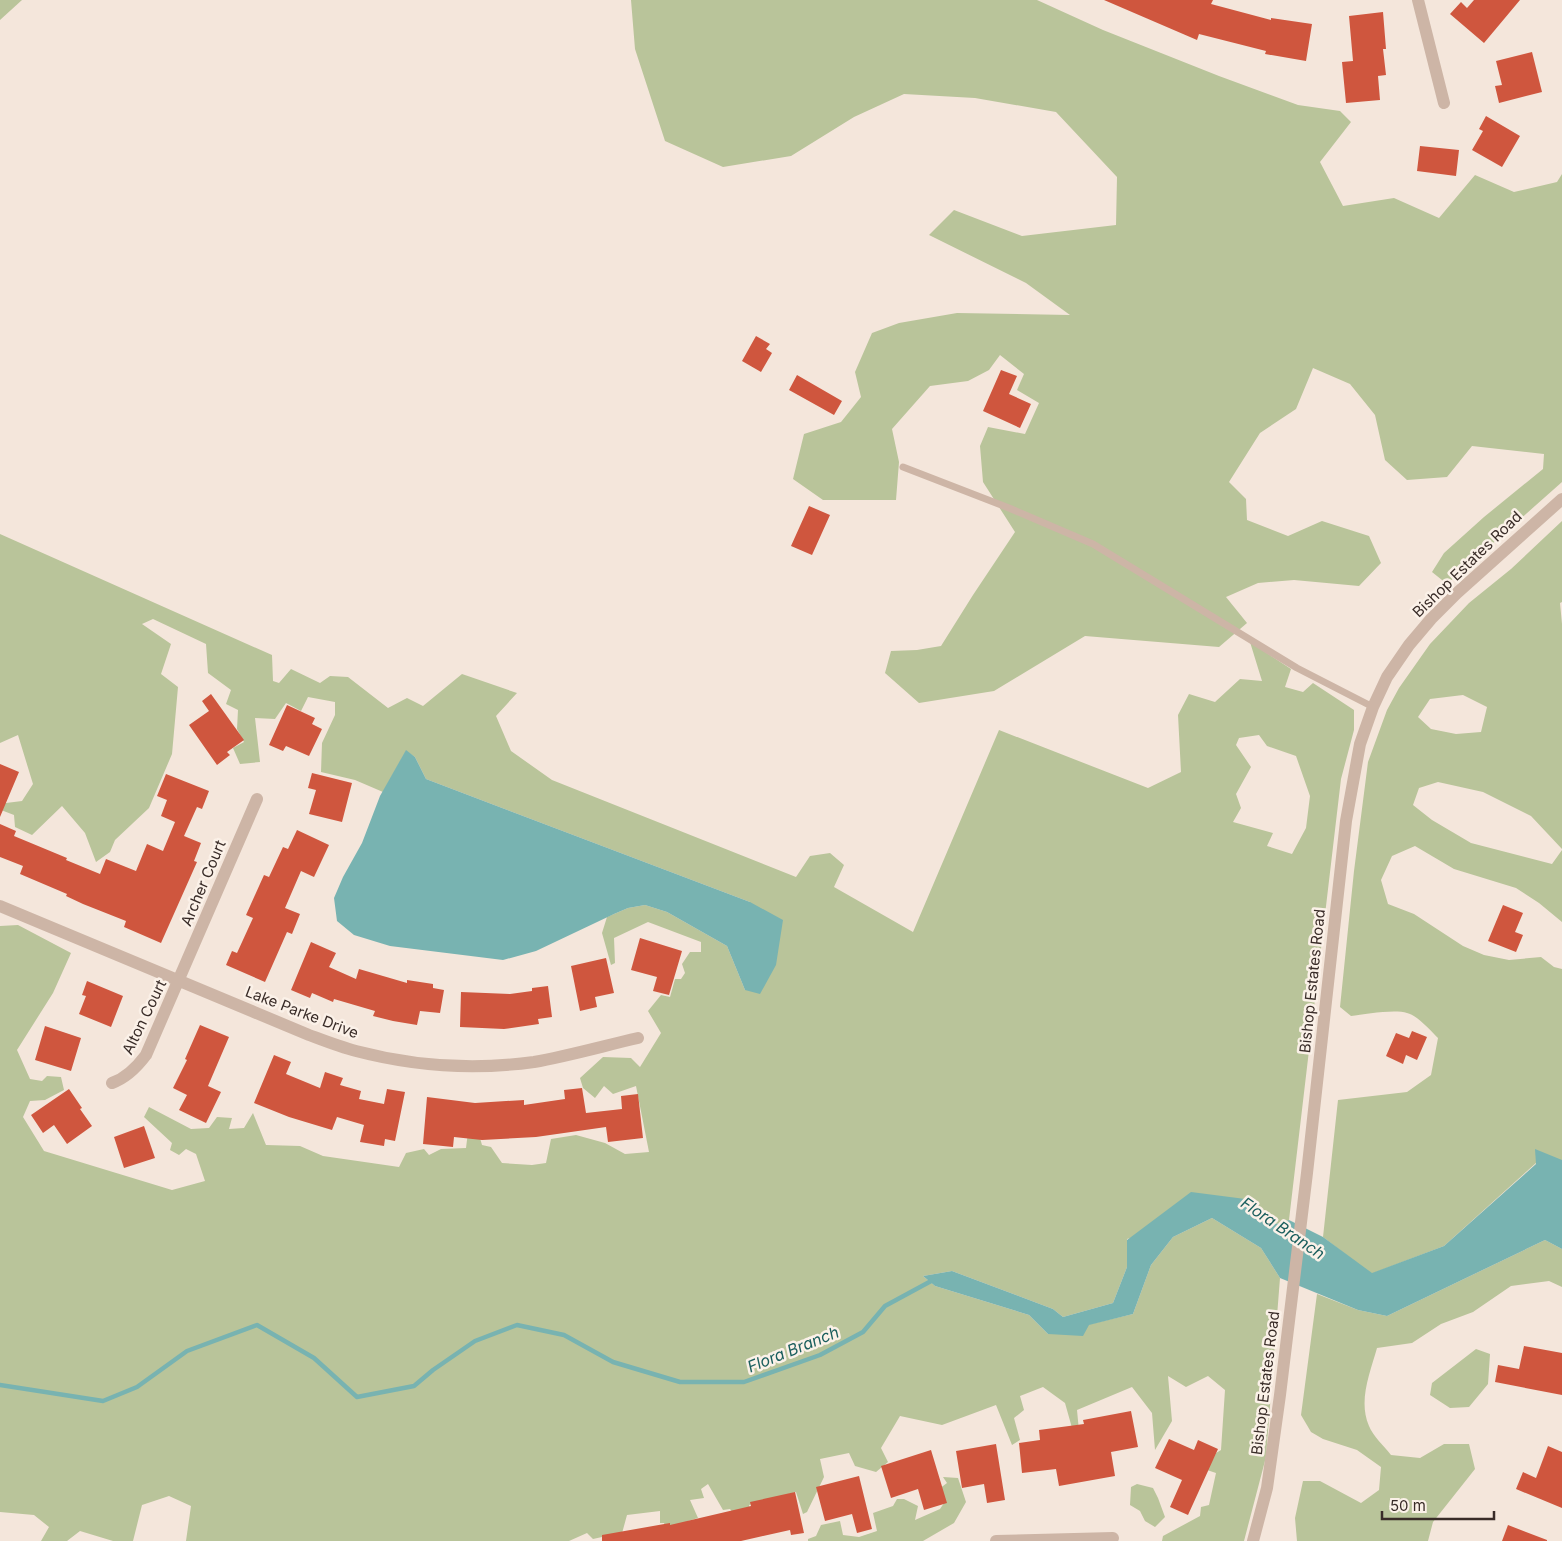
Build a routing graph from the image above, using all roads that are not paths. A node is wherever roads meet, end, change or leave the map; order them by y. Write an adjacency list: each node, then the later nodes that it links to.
1 (1418, 0): 2 (street)
2 (1444, 103)
3 (903, 467): 5 (lane)
4 (1562, 498): 5 (street, Bishop Estates Road)
5 (1373, 707): 13 (street, Bishop Estates Road)
6 (257, 798): 8 (street, Archer Court)
7 (0, 906): 8 (street, Lake Parke Drive)
8 (180, 981): 9 (street, Lake Parke Drive); 10 (street, Alton Court)
9 (638, 1038)
10 (112, 1082)
11 (1113, 1538): 12 (street)
12 (996, 1541)
13 (1253, 1541)

